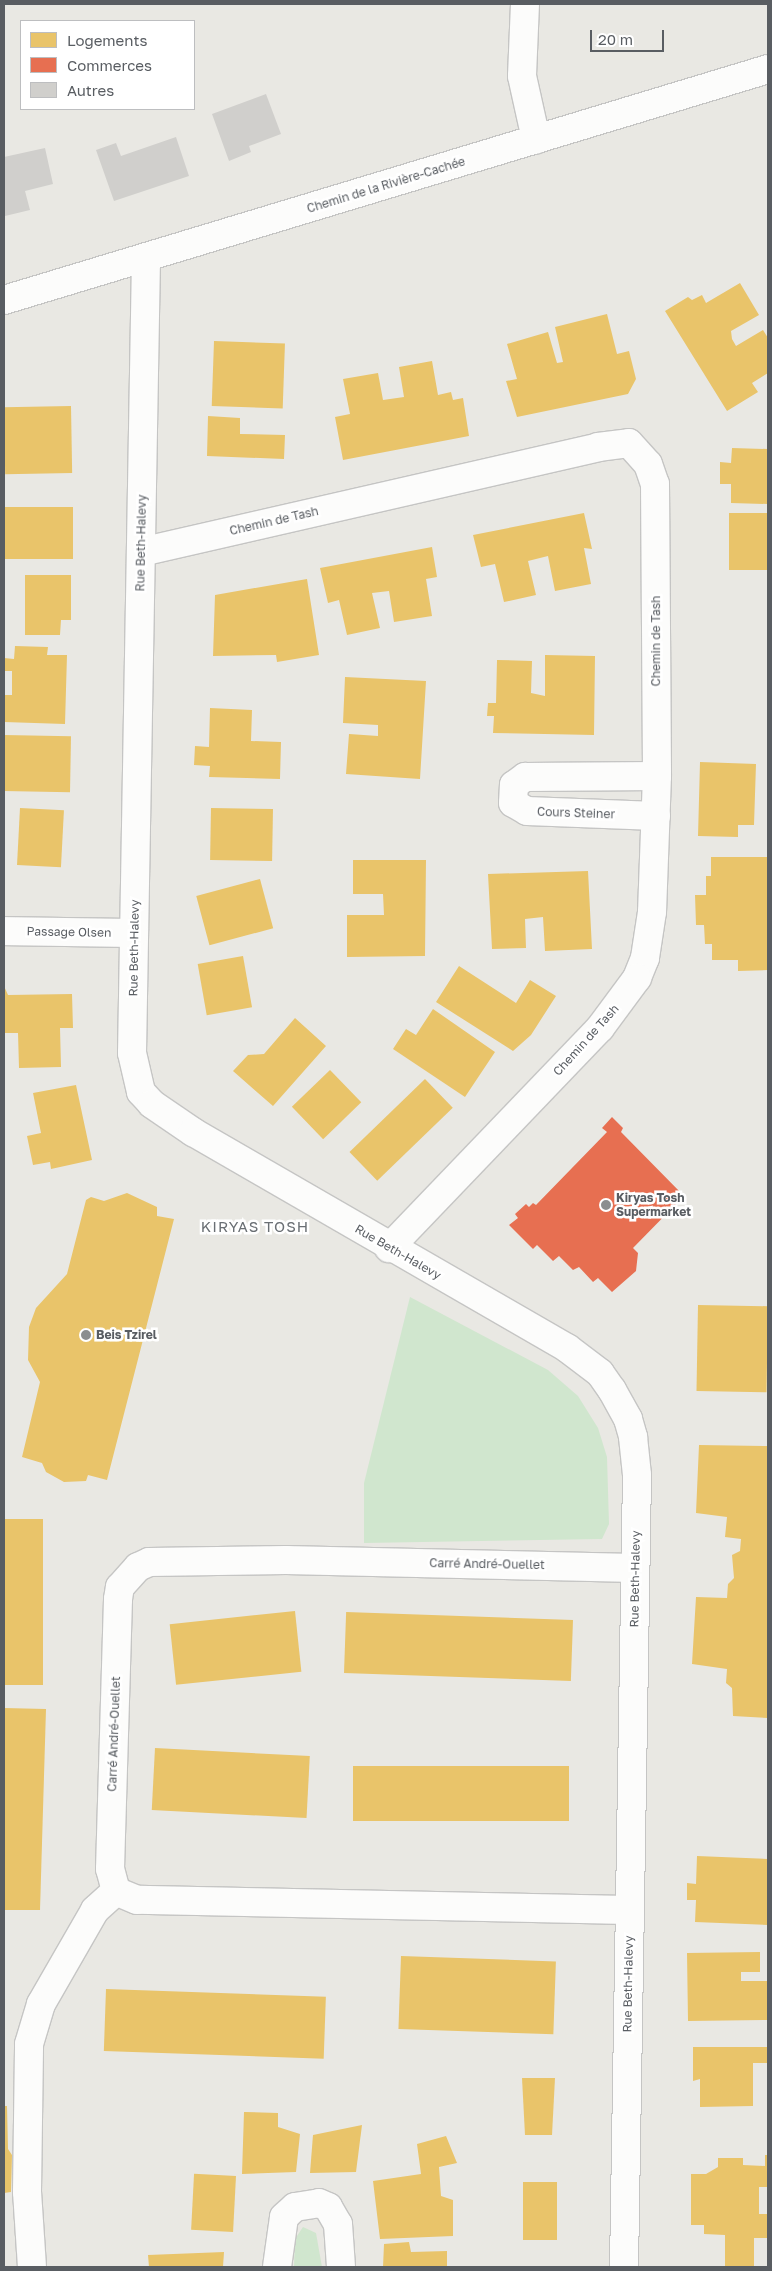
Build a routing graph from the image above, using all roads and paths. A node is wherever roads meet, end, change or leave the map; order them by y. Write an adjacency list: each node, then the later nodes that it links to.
1 (525, 4): 3 (street)
2 (768, 69): 3 (street, Chemin de la Rivière-Cachée)
3 (536, 139): 4 (street, Chemin de la Rivière-Cachée)
4 (146, 259): 5 (street, Chemin de la Rivière-Cachée); 6 (street, Rue Beth-Halevy)
5 (4, 300)
6 (141, 552): 7 (street, Chemin de Tash); 10 (street, Rue Beth-Halevy)
7 (657, 776): 8 (street, Chemin de Tash); 8 (street, Cours Steiner)
8 (656, 816): 11 (street, Chemin de Tash)
9 (4, 931): 10 (street, Passage Olsen)
10 (134, 933): 11 (street, Rue Beth-Halevy)
11 (389, 1248): 12 (street, Rue Beth-Halevy)
12 (635, 1568): 13 (street, Carré André-Ouellet); 14 (street, Rue Beth-Halevy)
13 (116, 1891): 14 (street); 15 (street)
14 (629, 1910): 18 (street, Rue Beth-Halevy)
15 (32, 2267)
16 (277, 2267): 17 (street)
17 (341, 2267)
18 (624, 2267)

